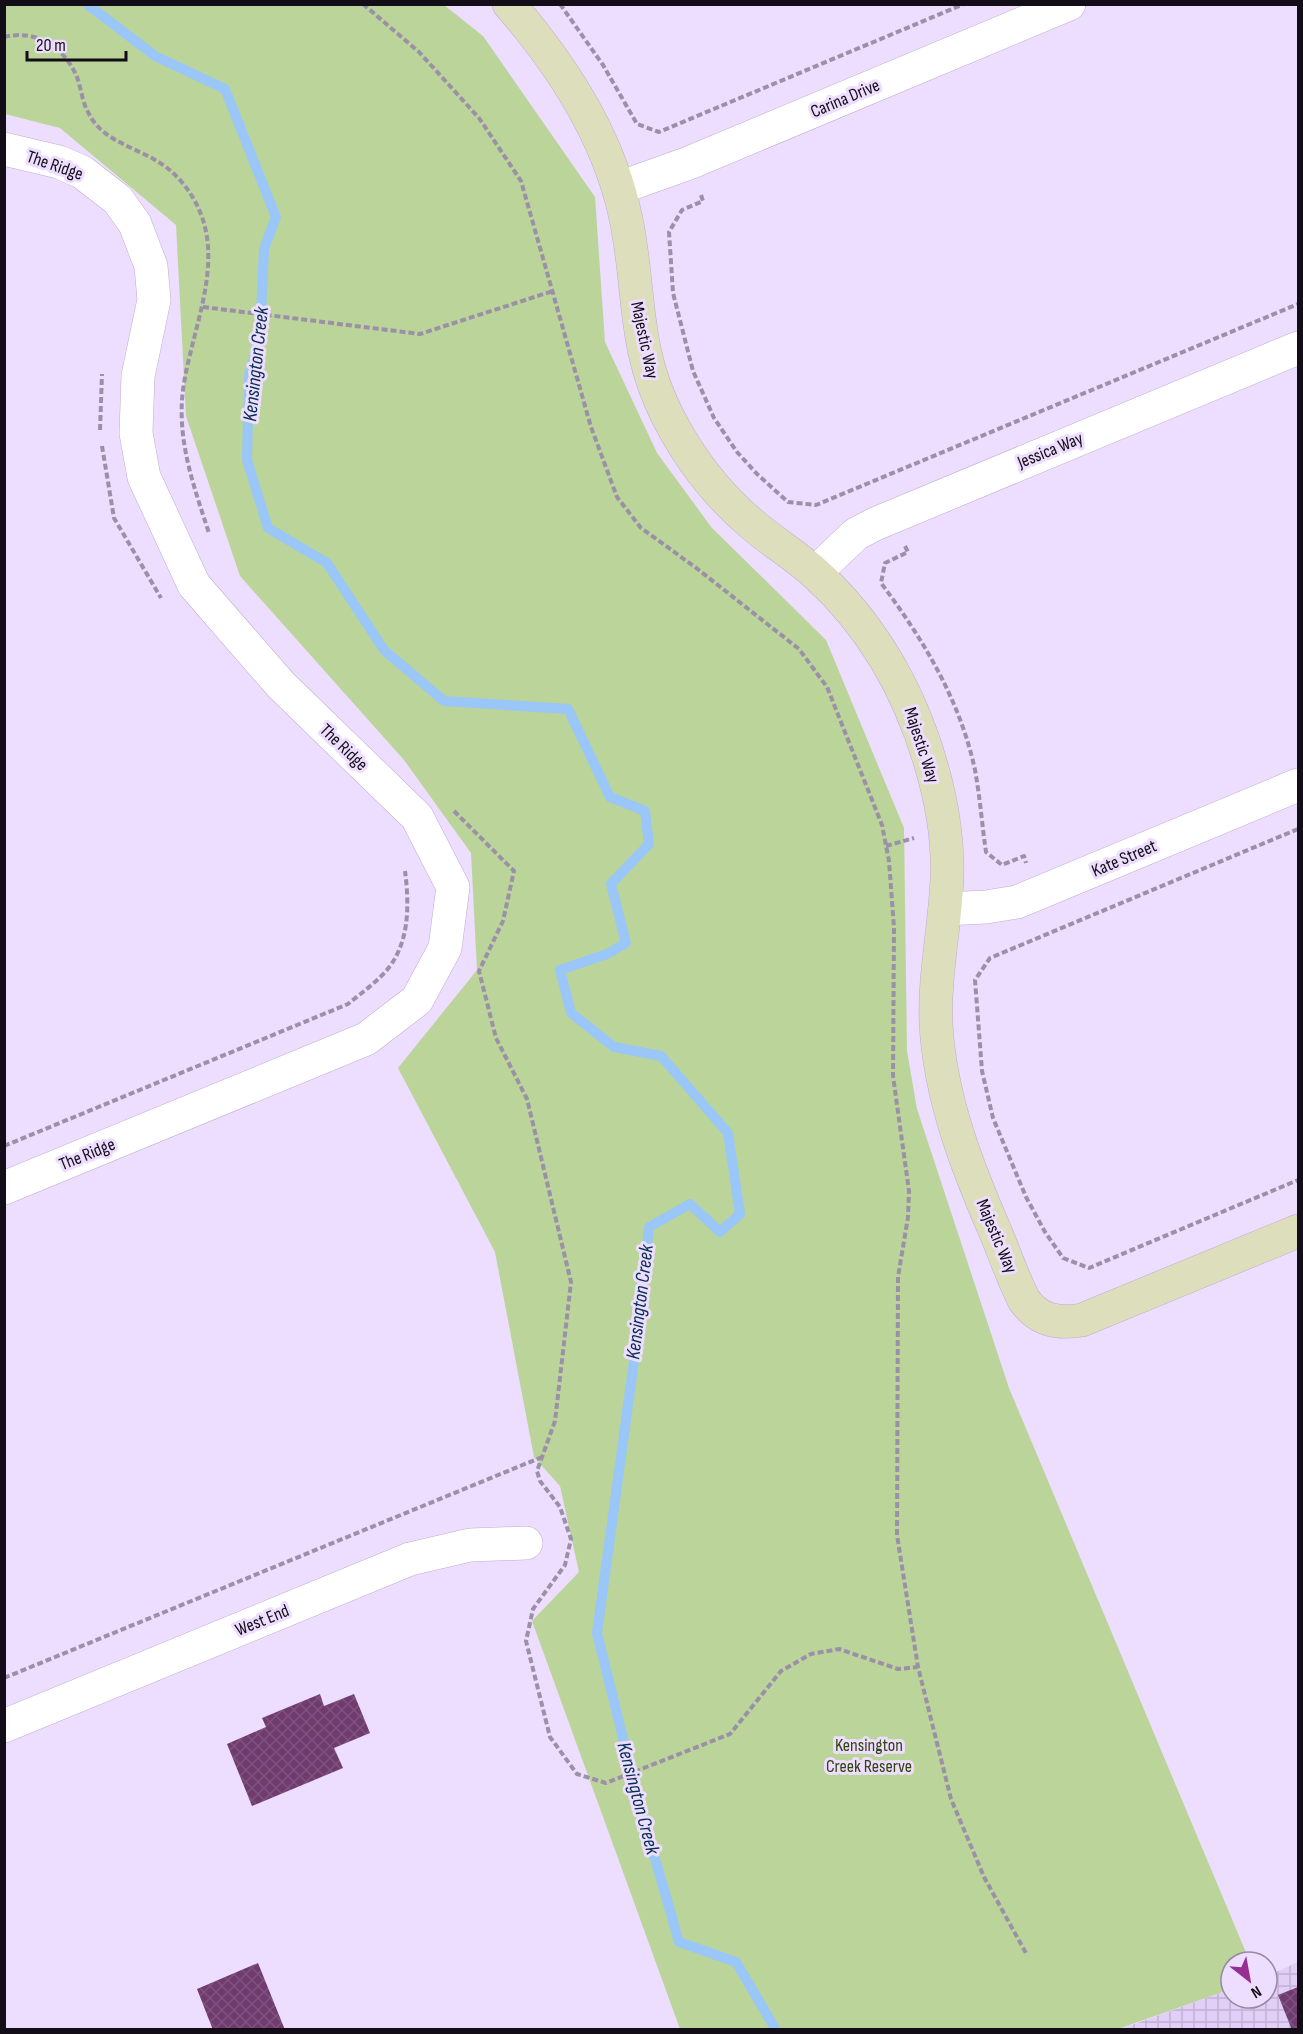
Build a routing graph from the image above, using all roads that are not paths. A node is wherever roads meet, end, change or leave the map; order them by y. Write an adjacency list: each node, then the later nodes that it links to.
1 (509, 4): 4 (street, Majestic Way)
2 (1069, 4): 4 (street, Carina Drive)
3 (4, 149): 9 (street, The Ridge)
4 (619, 188): 6 (street, Majestic Way)
5 (1299, 348): 6 (street, Jessica Way)
6 (815, 573): 8 (street, Majestic Way)
7 (1299, 785): 8 (street, Kate Street)
8 (945, 909): 10 (street, Majestic Way)
9 (4, 1188)
10 (1299, 1232)
11 (526, 1542): 12 (street, West End)
12 (4, 1726)

